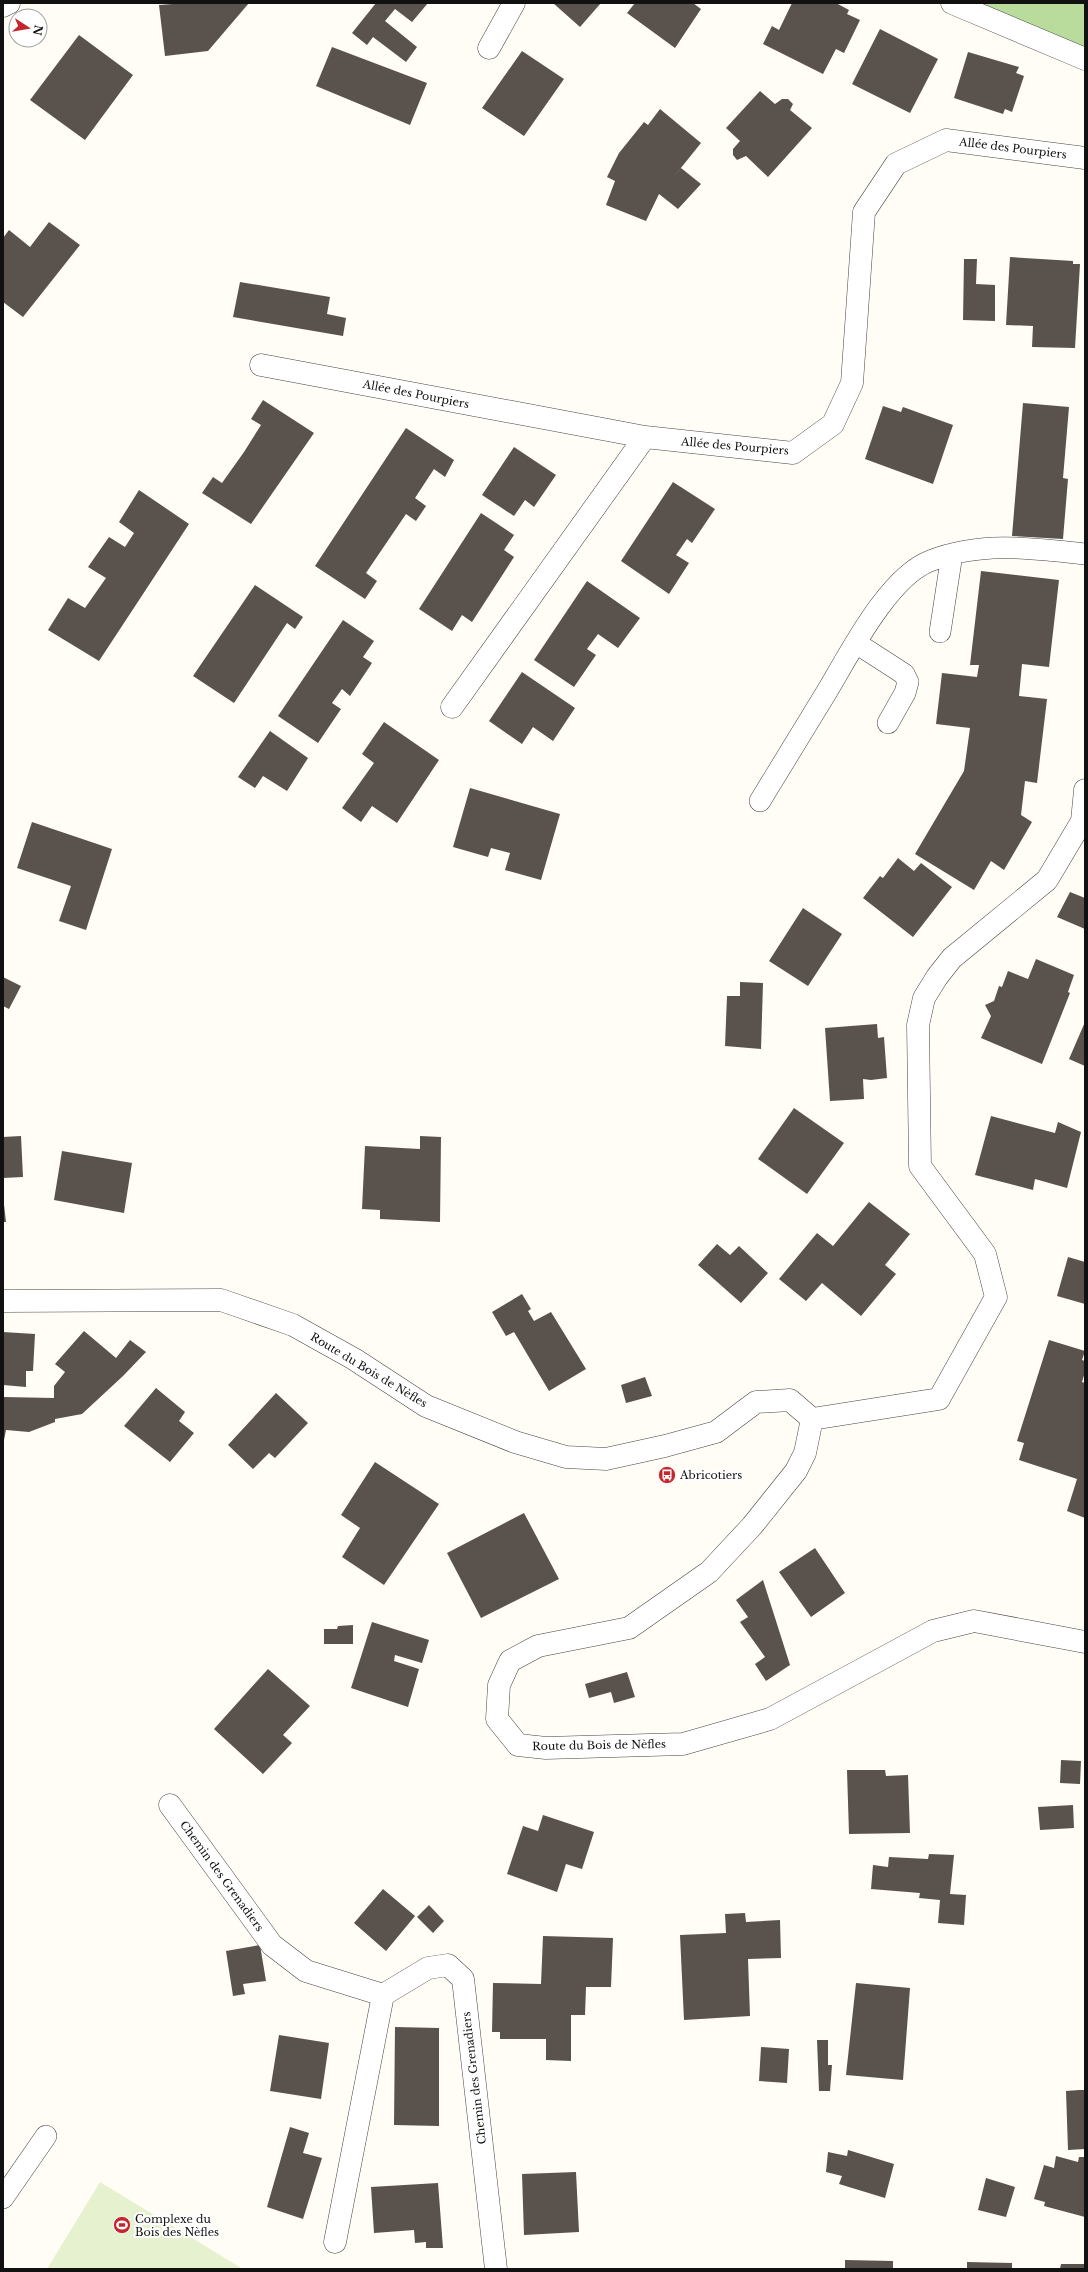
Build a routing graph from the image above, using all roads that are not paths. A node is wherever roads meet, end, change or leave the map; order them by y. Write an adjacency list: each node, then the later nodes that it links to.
1 (9, 3): 4 (street)
2 (514, 3): 5 (street)
3 (952, 3): 6 (street)
4 (3, 6)
5 (489, 48)
6 (1085, 59)
7 (1085, 158): 9 (street, Allée des Pourpiers)
8 (261, 365): 9 (street, Allée des Pourpiers)
9 (645, 437): 14 (street)
10 (952, 554): 11 (lane); 12 (lane); 13 (lane)
11 (1085, 554)
12 (940, 632)
13 (856, 643): 15 (lane); 17 (lane)
14 (452, 707)
15 (888, 723)
16 (1085, 790): 19 (street)
17 (760, 801)
18 (3, 1301): 19 (street, Route du Bois de Nèfles)
19 (812, 1419): 20 (street, Route du Bois de Nèfles)
20 (1085, 1642)
21 (170, 1805): 22 (street, Chemin des Grenadiers)
22 (383, 1995): 25 (street); 26 (street, Chemin des Grenadiers)
23 (46, 2136): 24 (lane)
24 (3, 2198)
25 (335, 2242)
26 (496, 2269)

